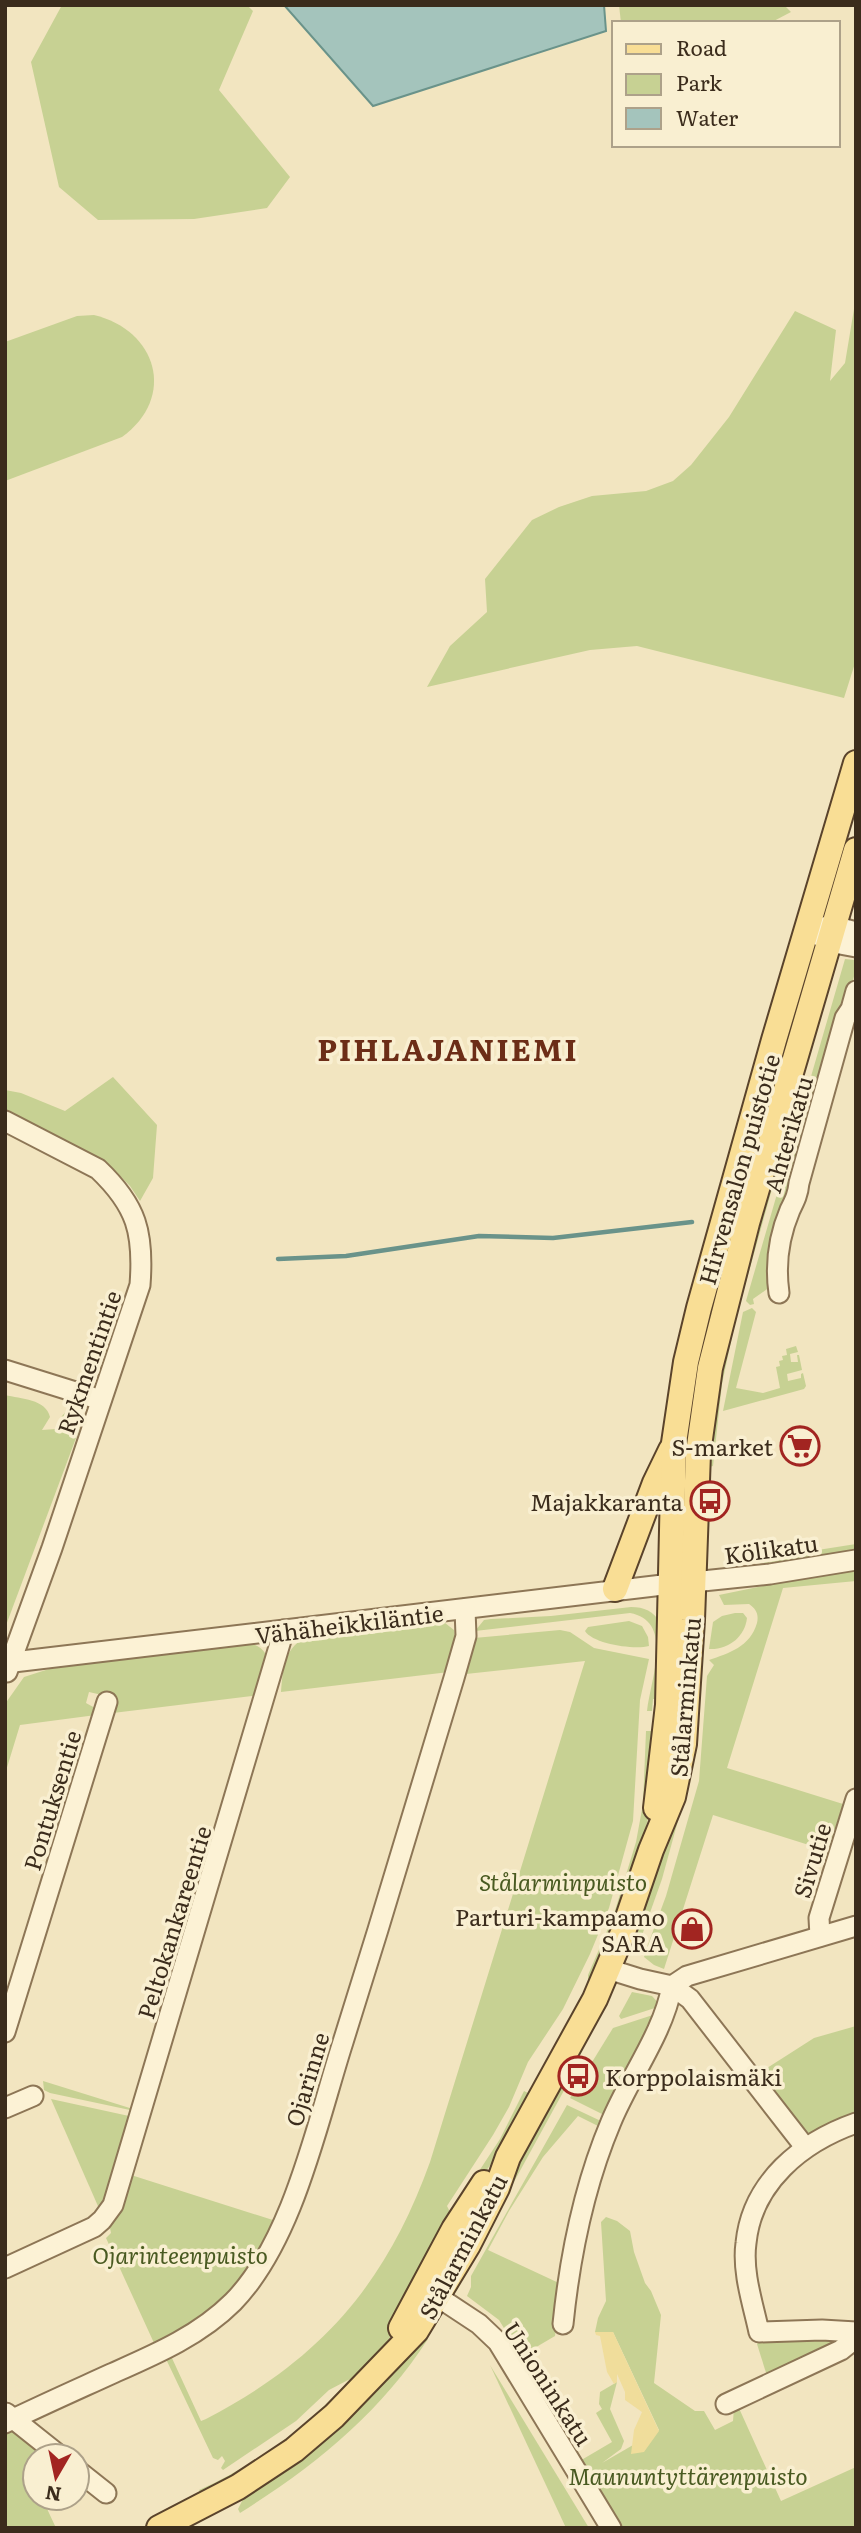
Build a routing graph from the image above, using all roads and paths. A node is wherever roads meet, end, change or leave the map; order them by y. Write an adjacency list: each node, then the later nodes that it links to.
1 (856, 763): 3 (main road, Hirvensalon puistotie)
2 (856, 850): 3 (main road, Hirvensalon puistotie)
3 (831, 932): 4 (street); 10 (main road, Hirvensalon puistotie); 12 (main road, Hirvensalon puistotie)
4 (856, 947)
5 (856, 991): 7 (street, Ahterikatu)
6 (5, 1121): 9 (street, Rykmentintie)
7 (779, 1293)
8 (5, 1370): 9 (street)
9 (102, 1400): 16 (street, Rykmentintie)
10 (674, 1443): 12 (main road, Hirvensalon puistotie); 13 (main road)
11 (856, 1560): 12 (street, Kölikatu)
12 (682, 1583): 13 (street, Vähäheikkiläntie); 21 (main road, Stålarminkatu)
13 (615, 1589): 14 (street, Vähäheikkiläntie)
14 (465, 1609): 15 (street, Vähäheikkiläntie); 34 (street, Ojarinne)
15 (284, 1630): 16 (street, Vähäheikkiläntie); 28 (street, Peltokankareentie)
16 (7, 1667)
17 (107, 1702): 23 (street, Pontuksentie)
18 (856, 1798): 20 (street, Sivutie)
19 (856, 1926): 20 (street)
20 (820, 1936): 22 (street)
21 (608, 1969): 22 (street); 29 (main road, Stålarminkatu)
22 (672, 1986): 27 (street); 30 (street)
23 (5, 2032)
24 (33, 2096): 25 (street)
25 (5, 2108)
26 (856, 2123): 27 (street)
27 (805, 2147): 31 (street)
28 (5, 2267)
29 (431, 2292): 38 (main road, Stålarminkatu); 39 (street, Unioninkatu)
30 (563, 2324)
31 (856, 2332)
32 (856, 2338): 33 (street)
33 (726, 2404)
34 (8, 2418): 35 (street)
35 (41, 2442)
36 (91, 2481): 37 (street)
37 (106, 2493)
38 (159, 2528)
39 (611, 2528)

